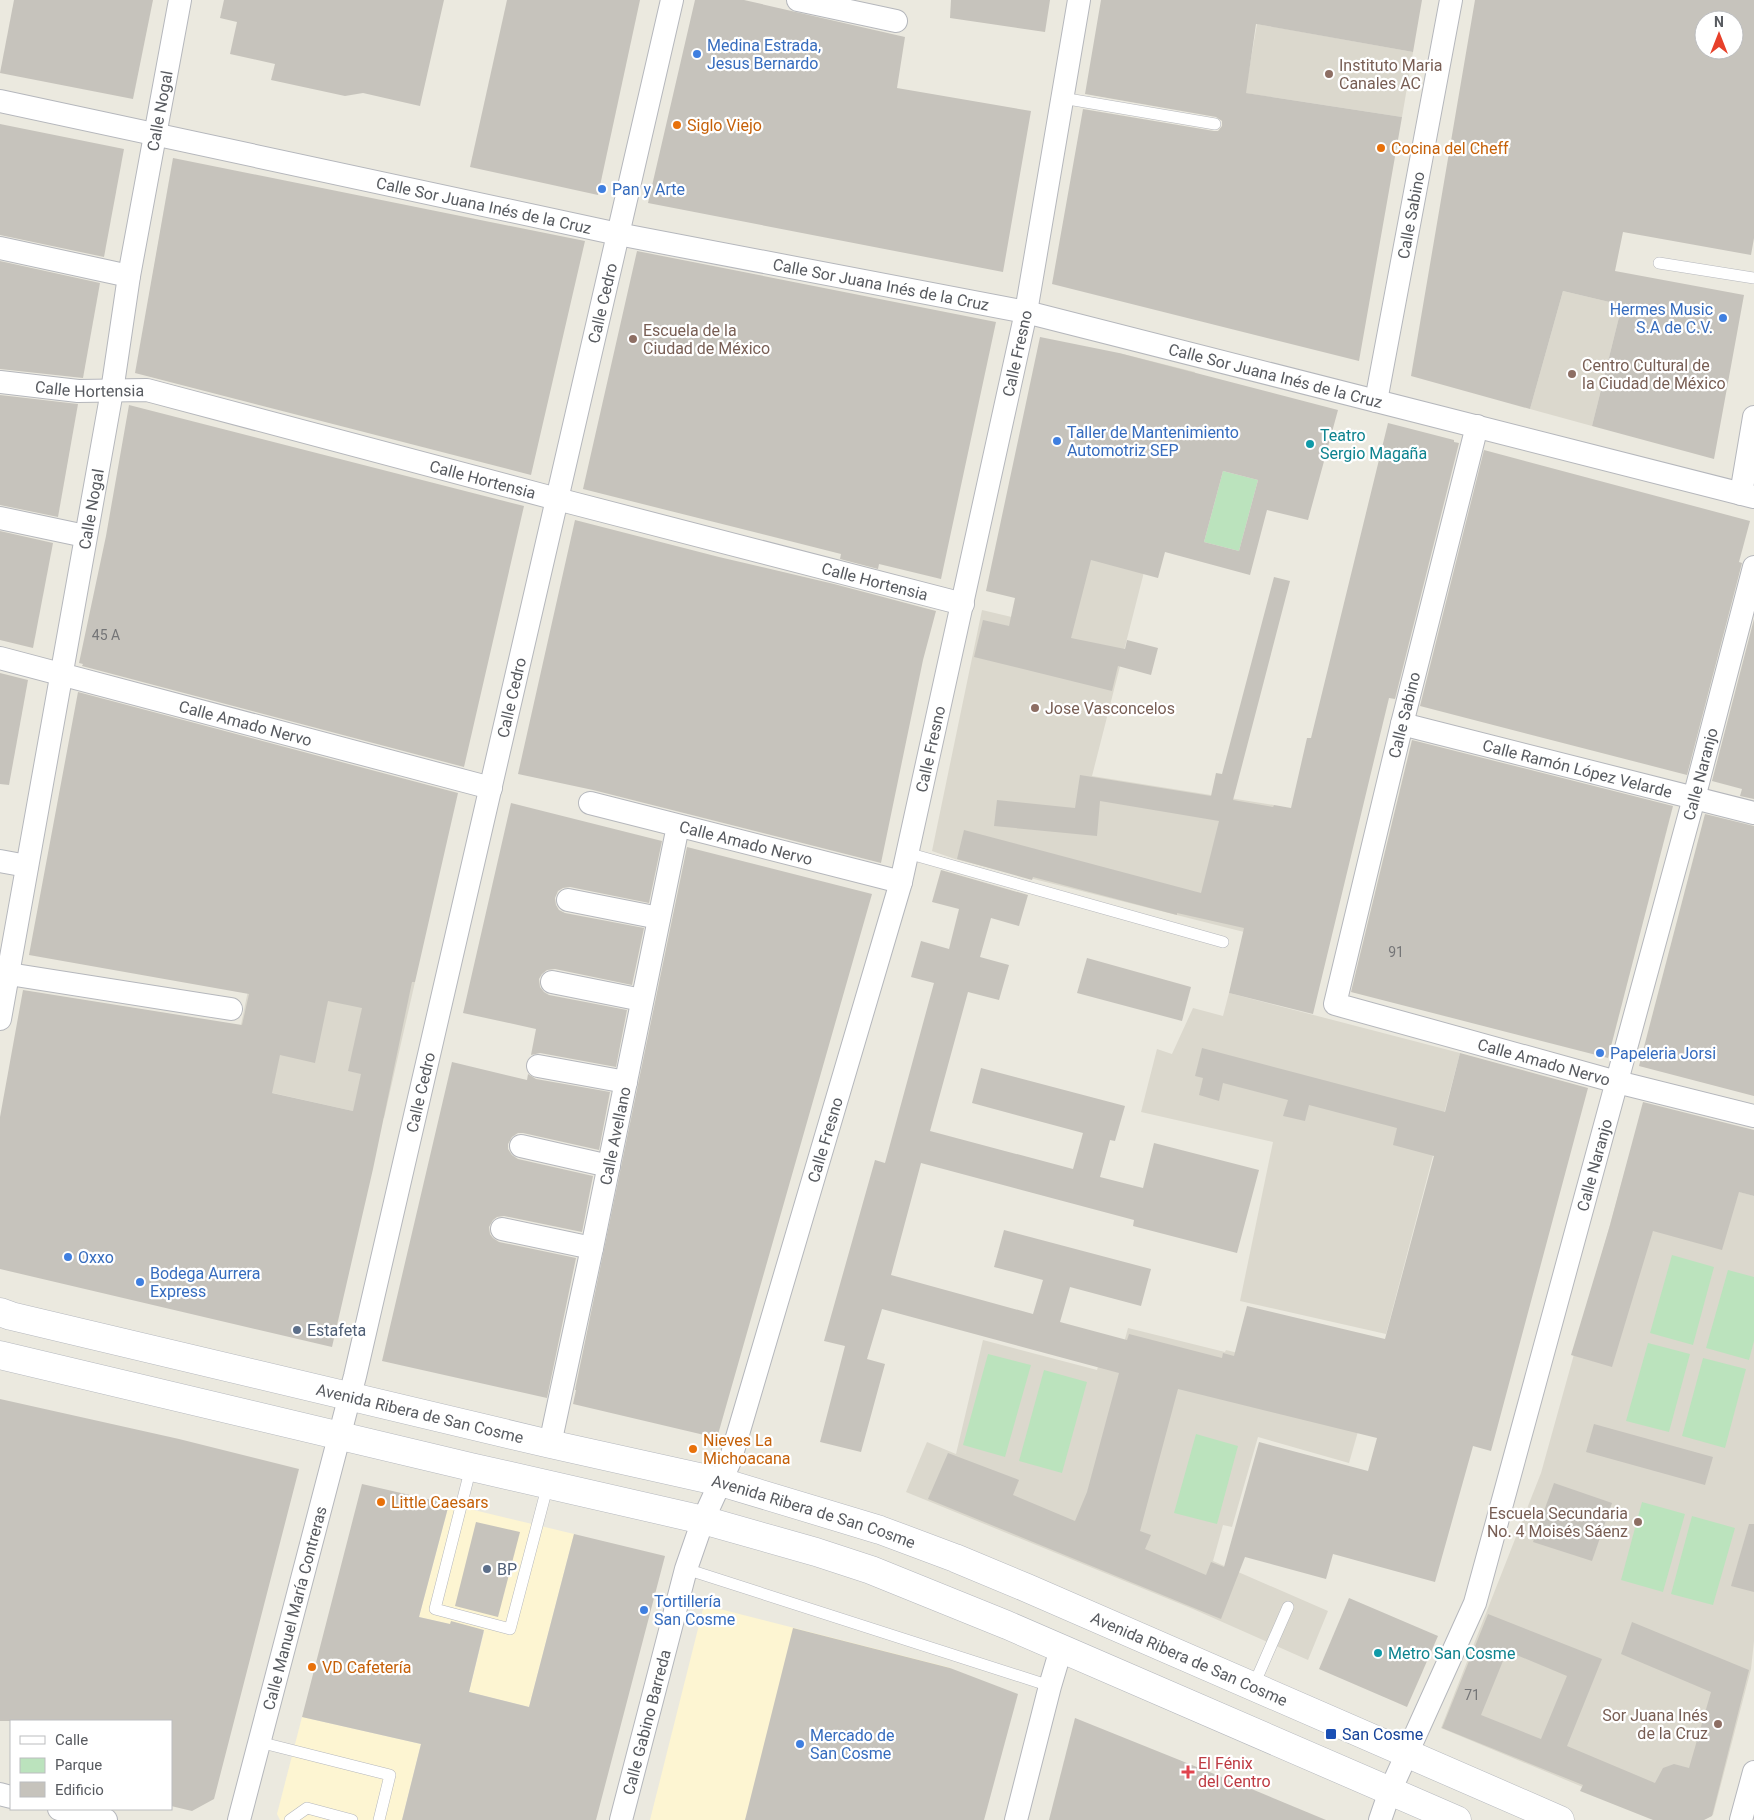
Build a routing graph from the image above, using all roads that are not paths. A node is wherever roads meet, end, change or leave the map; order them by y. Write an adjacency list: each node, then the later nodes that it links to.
1 (180, 0): 10 (street, Calle Nogal)
2 (672, 0): 11 (street, Calle Cedro)
3 (798, 0): 6 (street)
4 (1079, 0): 7 (street, Calle Fresno)
5 (1451, 0): 19 (street, Calle Sabino)
6 (896, 20)
7 (1062, 98): 9 (lane); 16 (street, Calle Fresno)
8 (0, 102): 10 (street, Calle Sor Juana Inés de la Cruz)
9 (1215, 124)
10 (154, 134): 11 (street, Calle Sor Juana Inés de la Cruz); 14 (street, Calle Nogal)
11 (618, 234): 16 (street, Calle Sor Juana Inés de la Cruz); 23 (street, Calle Cedro)
12 (0, 248): 14 (street)
13 (1659, 263): 15 (lane)
14 (129, 276): 18 (street, Calle Nogal)
15 (1754, 278)
16 (1026, 312): 19 (street, Calle Sor Juana Inés de la Cruz); 27 (street, Calle Fresno)
17 (0, 382): 18 (street, Calle Hortensia)
18 (112, 391): 23 (street, Calle Hortensia); 25 (street, Calle Nogal)
19 (1376, 401): 21 (street, Calle Sor Juana Inés de la Cruz)
20 (1754, 417): 22 (street)
21 (1477, 426): 22 (street, Calle Sor Juana Inés de la Cruz); 30 (street, Calle Sabino)
22 (1748, 495)
23 (557, 499): 27 (street, Calle Hortensia); 31 (street, Calle Cedro)
24 (0, 518): 25 (street)
25 (85, 536): 29 (street, Calle Nogal)
26 (1754, 567): 32 (street, Calle Naranjo)
27 (963, 604): 36 (street, Calle Fresno)
28 (0, 658): 29 (street, Calle Amado Nervo)
29 (61, 674): 31 (street, Calle Amado Nervo); 38 (street, Calle Nogal)
30 (1402, 724): 32 (street, Calle Ramón López Velarde); 46 (street, Calle Sabino)
31 (491, 788): 59 (street, Calle Cedro)
32 (1694, 798): 34 (street, Calle Ramón López Velarde); 51 (street, Calle Naranjo)
33 (590, 803): 35 (street, Calle Amado Nervo)
34 (1754, 813)
35 (678, 826): 39 (street, Calle Amado Nervo); 41 (street, Calle Avellano)
36 (908, 853): 39 (street, Calle Fresno); 42 (lane)
37 (0, 861): 38 (street)
38 (28, 866): 43 (street, Calle Nogal)
39 (901, 882): 63 (street, Calle Fresno)
40 (568, 900): 41 (street)
41 (659, 918): 45 (street, Calle Avellano)
42 (1223, 942)
43 (9, 974): 47 (street); 48 (street, Calle Nogal)
44 (552, 982): 45 (street)
45 (642, 1000): 50 (street, Calle Avellano)
46 (1335, 1004): 51 (street, Calle Amado Nervo)
47 (231, 1010)
48 (0, 1019)
49 (538, 1066): 50 (street)
50 (626, 1082): 54 (street, Calle Avellano)
51 (1617, 1082): 52 (street, Calle Amado Nervo); 72 (street, Calle Naranjo)
52 (1754, 1116)
53 (521, 1146): 54 (street)
54 (608, 1166): 56 (street, Calle Avellano)
55 (502, 1229): 56 (street)
56 (592, 1248): 61 (street, Calle Avellano)
57 (0, 1312): 59 (main road, Avenida Ribera de San Cosme)
58 (0, 1354): 60 (main road)
59 (350, 1397): 60 (street, Calle Manuel María Contreras); 61 (main road, Avenida Ribera de San Cosme)
60 (340, 1436): 62 (main road); 71 (street, Calle Manuel María Contreras)
61 (550, 1444): 63 (main road, Avenida Ribera de San Cosme)
62 (471, 1467): 64 (main road); 64 (lane)
63 (721, 1482): 65 (street, Calle Gabino Barreda); 70 (main road, Avenida Ribera de San Cosme)
64 (548, 1484): 65 (main road)
65 (702, 1520): 66 (street, Calle Gabino Barreda); 68 (main road)
66 (686, 1569): 69 (lane); 81 (street, Calle Gabino Barreda)
67 (1288, 1607): 70 (lane)
68 (1060, 1649): 69 (street); 74 (main road)
69 (1050, 1686): 82 (street)
70 (1253, 1687): 72 (main road, Avenida Ribera de San Cosme)
71 (259, 1742): 77 (street, Calle Manuel María Contreras); 80 (lane)
72 (1407, 1754): 74 (street, Calle Naranjo); 85 (main road, Avenida Ribera de San Cosme)
73 (1754, 1772): 86 (street)
74 (1390, 1791): 83 (street, Calle Naranjo); 84 (main road)
75 (63, 1810): 76 (street)
76 (106, 1820)
77 (239, 1820)
78 (290, 1820): 79 (lane)
79 (352, 1820)
80 (379, 1820)
81 (621, 1820)
82 (1016, 1820)
83 (1380, 1820)
84 (1457, 1820)
85 (1560, 1820)
86 (1741, 1820)

